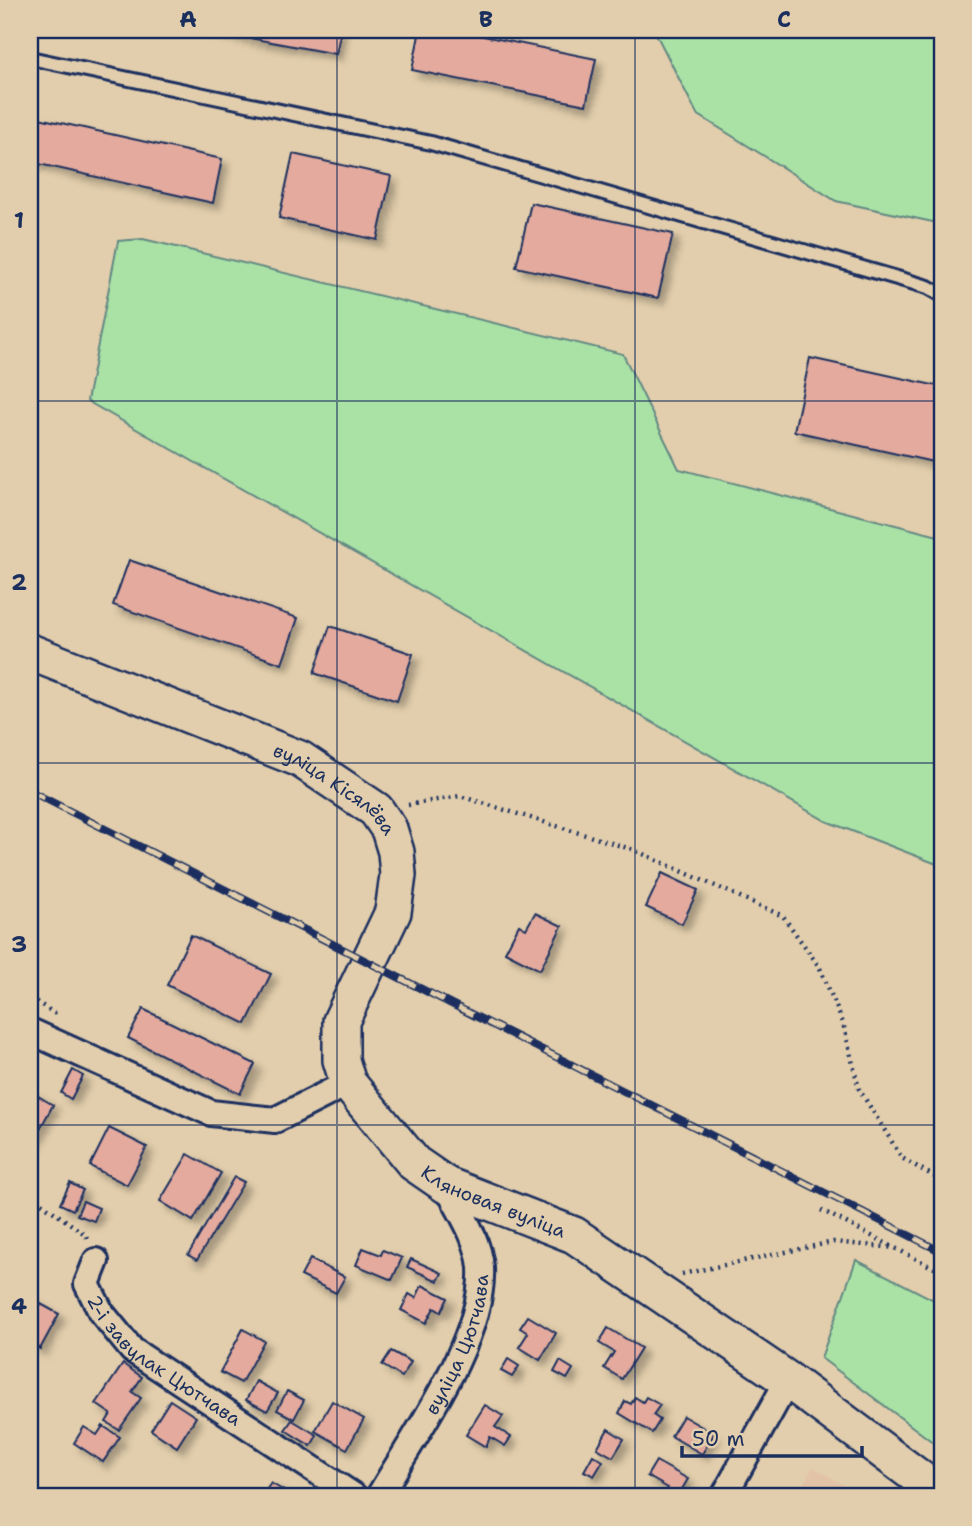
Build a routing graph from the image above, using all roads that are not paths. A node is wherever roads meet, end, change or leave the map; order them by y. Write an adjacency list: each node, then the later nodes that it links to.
1 (30, 58): 2 (lane)
2 (942, 295)
3 (30, 652): 5 (street, вуліца Кісялёва)
4 (30, 1031): 5 (street)
5 (348, 1083): 6 (street, Кляновая вуліца)
6 (446, 1185): 8 (street, Кляновая вуліца); 11 (street, вуліца Цютчава)
7 (96, 1261): 10 (street, 2-і завулак Цютчава)
8 (788, 1380): 9 (street, Кляновая вуліца); 12 (street)
9 (942, 1495)
10 (354, 1496)
11 (379, 1496)
12 (724, 1496)

